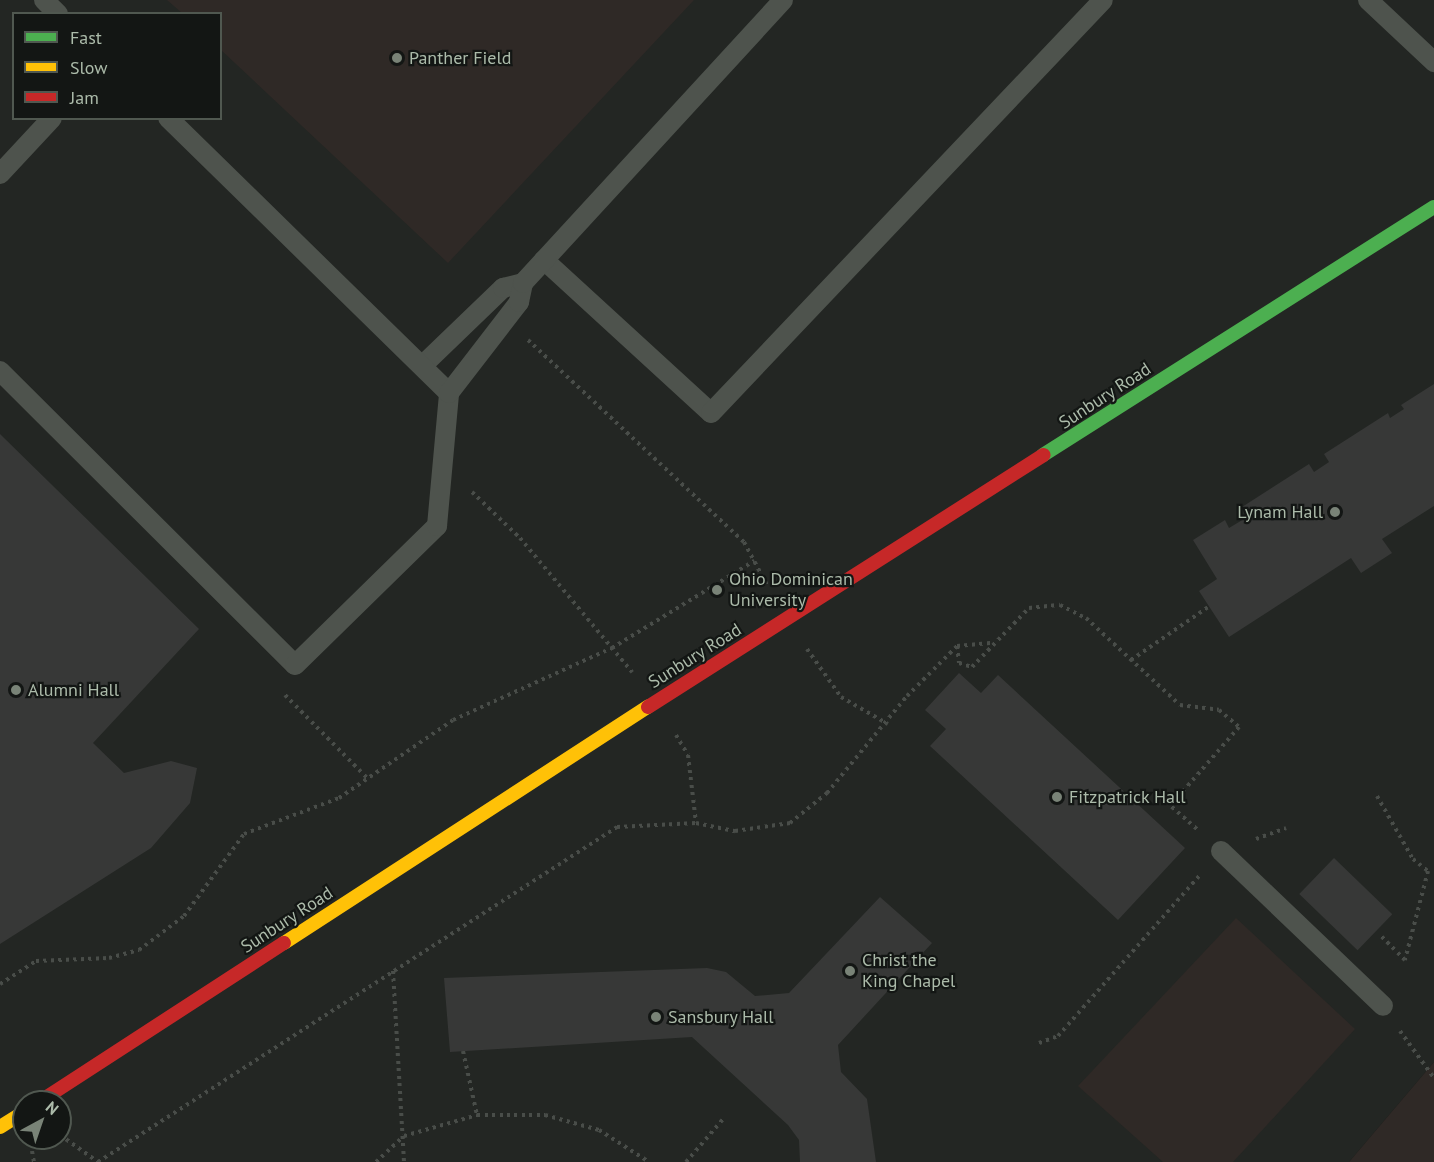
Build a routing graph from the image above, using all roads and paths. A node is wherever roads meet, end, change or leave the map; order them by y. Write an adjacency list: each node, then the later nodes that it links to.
1 (44, 0): 5 (lane)
2 (783, 0): 11 (lane)
3 (1102, 0): 11 (lane)
4 (1368, 0): 6 (lane)
5 (56, 12)
6 (1434, 62)
7 (50, 120): 9 (lane)
8 (170, 120): 14 (lane)
9 (0, 174)
10 (1434, 207): 20 (main road, Sunbury Road)
11 (544, 260): 12 (lane)
12 (523, 283): 14 (lane); 16 (lane)
13 (521, 333): 18 (path)
14 (424, 364): 16 (lane)
15 (0, 371): 16 (lane)
16 (449, 393)
17 (466, 486): 23 (path)
18 (754, 561): 20 (path); 23 (path)
19 (1209, 607): 24 (path)
20 (788, 621): 26 (path); 39 (main road, Sunbury Road)
21 (993, 643): 22 (path); 22 (path); 24 (path)
22 (957, 646): 26 (path)
23 (612, 648): 27 (path)
24 (1131, 660): 30 (path)
25 (279, 689): 27 (path)
26 (888, 724): 33 (path)
27 (367, 778): 34 (path)
28 (1155, 792): 30 (path)
29 (1377, 796): 32 (path)
30 (1170, 806): 31 (path)
31 (1221, 851): 35 (lane); 36 (path)
32 (1381, 936)
33 (393, 971): 42 (path); 44 (path)
34 (0, 984)
35 (1383, 1006): 38 (path)
36 (1039, 1043)
37 (463, 1051): 40 (path)
38 (1434, 1078)
39 (58, 1090)
40 (477, 1115): 42 (path); 47 (path)
41 (724, 1118): 48 (path)
42 (404, 1136): 45 (path); 46 (path)
43 (72, 1144): 44 (path)
44 (98, 1162)
45 (376, 1162)
46 (404, 1162)
47 (649, 1162)
48 (686, 1162)

